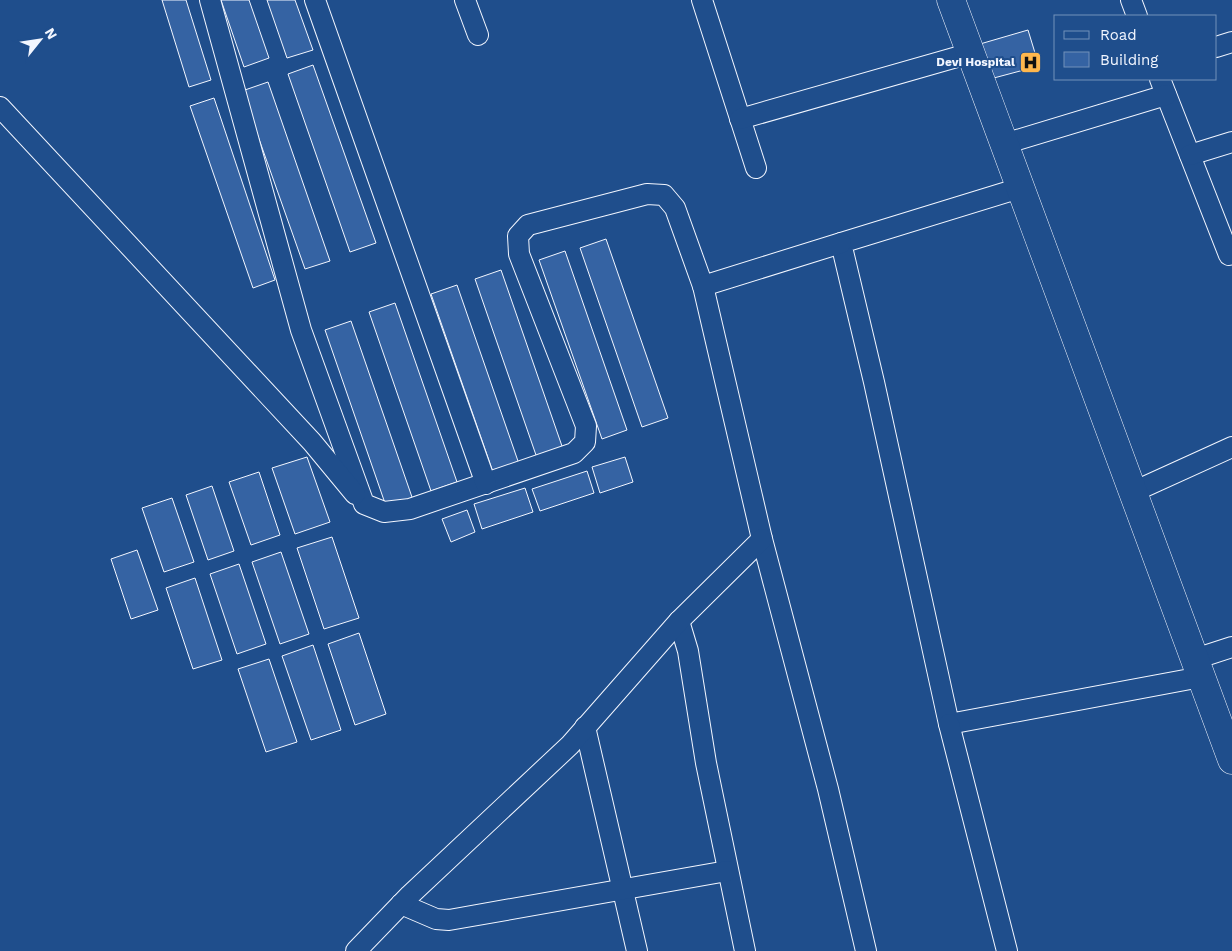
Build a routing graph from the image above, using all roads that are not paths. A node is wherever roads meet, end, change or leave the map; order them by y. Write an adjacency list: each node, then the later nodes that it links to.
1 (210, 0): 26 (street)
2 (315, 0): 24 (street)
3 (465, 0): 8 (street)
4 (702, 0): 14 (street)
5 (951, 0): 11 (street)
6 (1131, 0): 7 (street)
7 (1137, 15)
8 (478, 35)
9 (1232, 42): 10 (street)
10 (1217, 47)
11 (970, 53): 14 (street); 16 (street)
12 (1163, 87): 16 (street); 17 (street)
13 (0, 107): 26 (street)
14 (740, 119): 18 (street)
15 (1232, 142): 17 (street)
16 (1004, 144): 19 (street)
17 (1190, 155): 21 (street)
18 (756, 168)
19 (1020, 188): 20 (street); 25 (street)
20 (841, 243): 22 (street); 31 (street)
21 (1231, 258)
22 (703, 286): 24 (street); 27 (street)
23 (1232, 447): 25 (street)
24 (486, 484): 26 (street)
25 (1133, 492): 30 (street)
26 (364, 504)
27 (762, 539): 28 (street); 40 (street)
28 (679, 621): 32 (street); 34 (street)
29 (1232, 647): 30 (street)
30 (1198, 668): 31 (street); 33 (street)
31 (949, 724): 41 (street)
32 (585, 727): 35 (street); 36 (street)
33 (1232, 760)
34 (728, 871): 35 (street); 39 (street)
35 (623, 889): 36 (street); 38 (street)
36 (401, 904): 37 (street)
37 (356, 951)
38 (637, 951)
39 (745, 951)
40 (866, 951)
41 (1007, 951)

